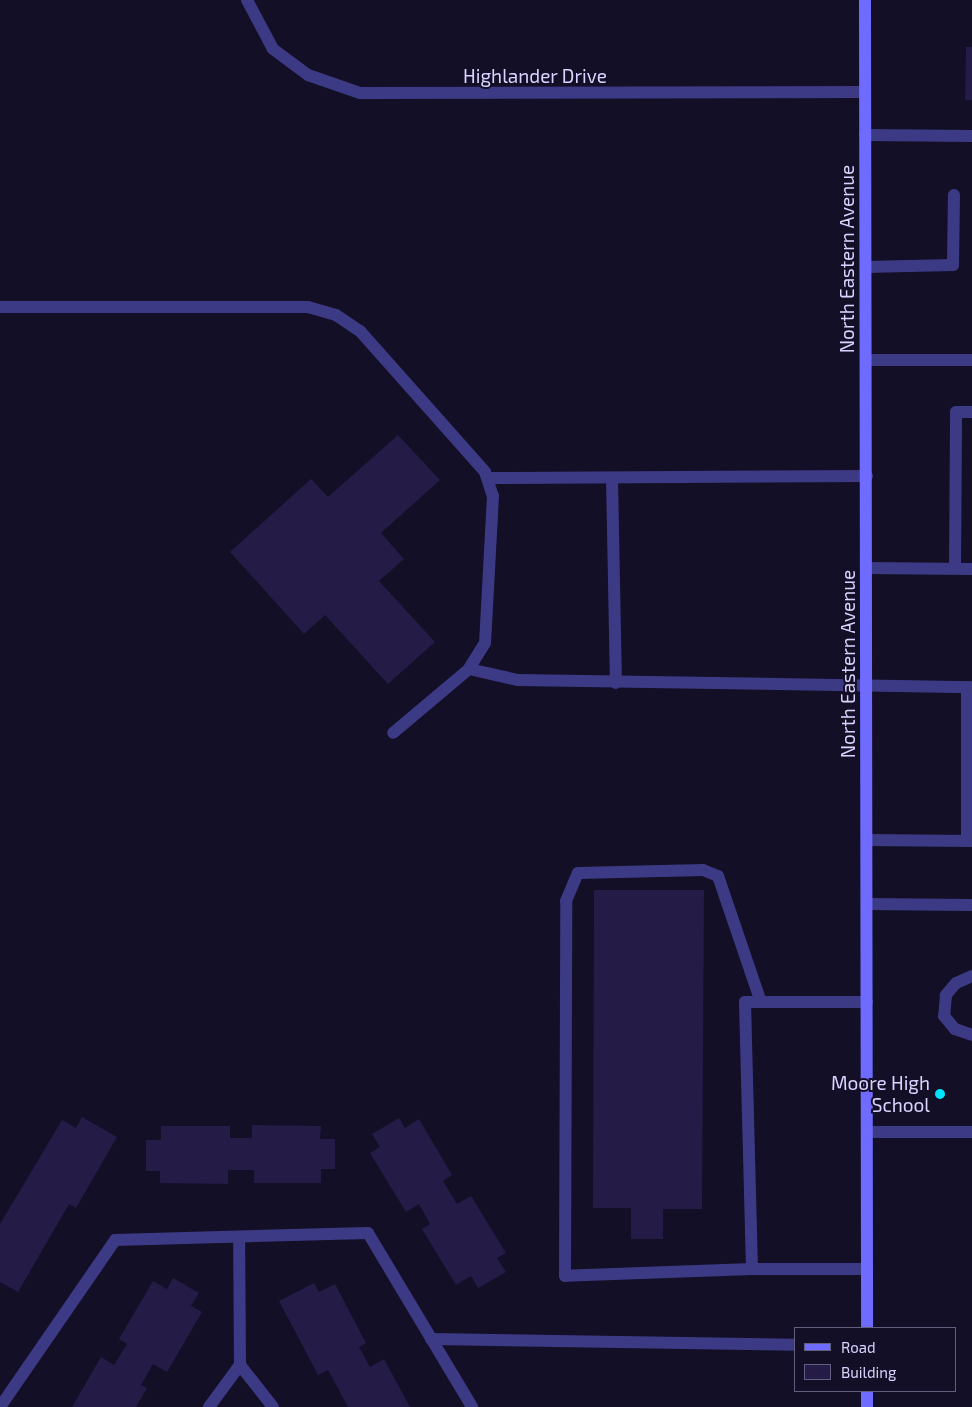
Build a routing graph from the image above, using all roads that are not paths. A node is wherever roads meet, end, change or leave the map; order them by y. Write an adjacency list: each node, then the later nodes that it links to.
1 (247, 0): 3 (street, Highlander Drive)
2 (865, 0): 3 (main road, North Eastern Avenue)
3 (865, 92): 4 (main road, North Eastern Avenue)
4 (865, 135): 5 (street); 7 (main road, North Eastern Avenue)
5 (972, 136)
6 (954, 195): 7 (street)
7 (866, 267): 9 (main road, North Eastern Avenue)
8 (0, 306): 13 (street)
9 (867, 360): 10 (street); 12 (main road, North Eastern Avenue)
10 (972, 360)
11 (972, 412): 16 (street)
12 (867, 476): 14 (street); 15 (main road, North Eastern Avenue)
13 (488, 478): 14 (street); 18 (street)
14 (612, 478): 19 (street)
15 (866, 568): 16 (street); 21 (main road, North Eastern Avenue)
16 (955, 568): 17 (street)
17 (972, 568)
18 (469, 669): 19 (street); 22 (street)
19 (616, 682): 21 (street)
20 (970, 687): 21 (street); 24 (street)
21 (866, 688): 23 (main road, North Eastern Avenue)
22 (393, 733)
23 (866, 840): 24 (street); 25 (main road, North Eastern Avenue)
24 (970, 841)
25 (866, 904): 26 (street); 29 (main road, North Eastern Avenue)
26 (972, 905)
27 (972, 976): 30 (street)
28 (761, 1002): 29 (street); 34 (street); 34 (street)
29 (867, 1002): 31 (main road, North Eastern Avenue)
30 (972, 1035)
31 (867, 1132): 32 (street); 35 (main road, North Eastern Avenue)
32 (972, 1132)
33 (239, 1237): 37 (street); 39 (street); 41 (street)
34 (752, 1269): 35 (street)
35 (867, 1269): 36 (main road, North Eastern Avenue)
36 (867, 1327)
37 (431, 1339): 38 (street); 44 (street)
38 (794, 1345)
39 (240, 1365): 42 (street); 43 (street)
40 (867, 1392): 45 (main road)
41 (0, 1407)
42 (209, 1407)
43 (273, 1407)
44 (472, 1407)
45 (867, 1407)

